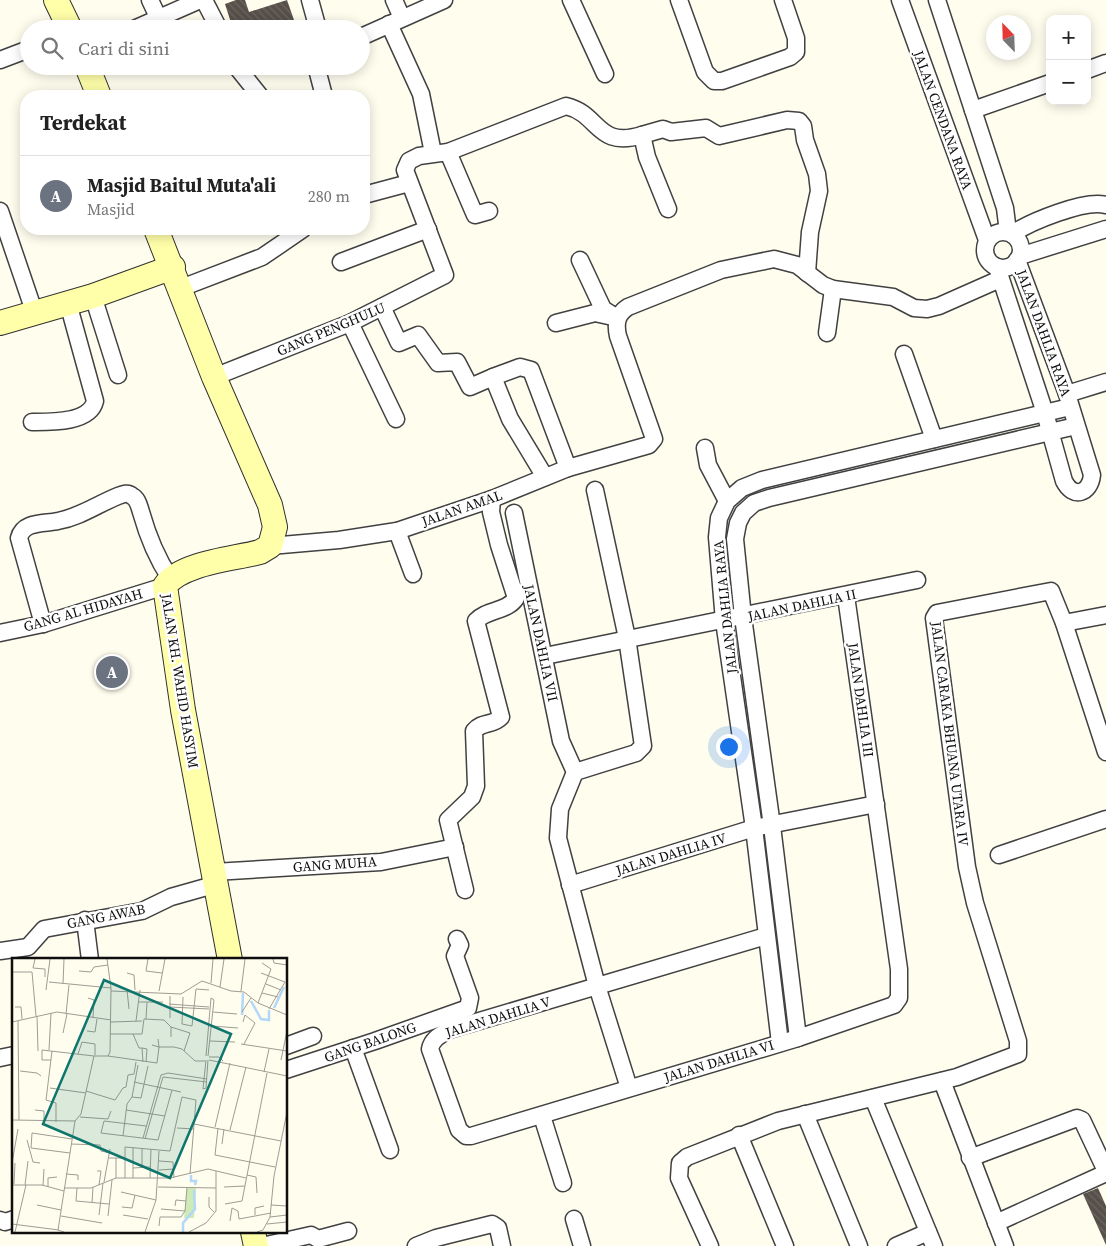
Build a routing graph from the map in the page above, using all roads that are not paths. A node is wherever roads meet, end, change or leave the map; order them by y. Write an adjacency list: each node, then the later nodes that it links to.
1 (56, 0): 14 (street)
2 (150, 0): 13 (street)
3 (200, 0): 13 (street)
4 (204, 0): 16 (street)
5 (310, 0): 17 (street)
6 (394, 0): 18 (street)
7 (444, 0): 18 (street)
8 (571, 0): 24 (street)
9 (680, 0): 10 (street)
10 (783, 0)
11 (900, 0): 46 (street, JALAN CENDANA RAYA)
12 (938, 0): 32 (street)
13 (158, 17): 15 (street)
14 (66, 20)
15 (152, 20)
16 (214, 20)
17 (316, 20)
18 (396, 21): 19 (street); 34 (street)
19 (370, 33)
20 (20, 52): 21 (street)
21 (0, 60)
22 (1106, 63): 23 (street)
23 (1091, 69)
24 (605, 74)
25 (91, 75): 29 (street)
26 (243, 75): 30 (street)
27 (319, 75): 31 (street)
28 (1046, 84): 32 (street)
29 (97, 90)
30 (255, 90)
31 (322, 90)
32 (973, 110): 43 (street)
33 (642, 135): 34 (street); 38 (street); 50 (street)
34 (441, 153): 35 (street); 40 (street)
35 (409, 183): 36 (street); 41 (street)
36 (370, 194)
37 (1106, 205): 43 (street)
38 (668, 209)
39 (0, 211): 57 (street)
40 (489, 211)
41 (428, 229): 49 (street); 56 (street, GANG PENGHULU)
42 (1106, 229): 47 (street)
43 (1010, 233): 46 (street); 47 (street)
44 (159, 235): 52 (street)
45 (295, 235): 52 (street)
46 (987, 240): 51 (street)
47 (1018, 258): 51 (street); 68 (street, JALAN DAHLIA RAYA)
48 (580, 260): 58 (street)
49 (341, 262)
50 (807, 273): 53 (street); 58 (street)
51 (999, 273): 53 (street); 69 (street, JALAN DAHLIA RAYA)
52 (177, 278): 54 (street); 65 (street)
53 (833, 289): 62 (street)
54 (93, 296): 55 (street); 64 (street)
55 (68, 303): 57 (street); 71 (street)
56 (382, 307): 60 (street, GANG PENGHULU); 66 (street)
57 (35, 314): 59 (street)
58 (617, 318): 61 (street); 76 (street, JALAN AMAL)
59 (0, 323)
60 (350, 323): 65 (street, GANG PENGHULU); 70 (street)
61 (556, 323)
62 (827, 333)
63 (904, 354): 74 (street)
64 (118, 375)
65 (214, 377): 83 (street)
66 (493, 377): 76 (street); 77 (street)
67 (1106, 382): 68 (street)
68 (1069, 400): 69 (street, JALAN DAHLIA RAYA); 72 (street, JALAN DAHLIA RAYA)
69 (1045, 413): 73 (street, JALAN DAHLIA RAYA); 74 (street, JALAN DAHLIA RAYA)
70 (396, 419)
71 (32, 422)
72 (1076, 426): 73 (street, JALAN DAHLIA RAYA); 73 (street, JALAN DAHLIA RAYA)
73 (1050, 434): 89 (street, JALAN DAHLIA RAYA)
74 (934, 439): 80 (street, JALAN DAHLIA RAYA)
75 (705, 448): 80 (street)
76 (568, 468): 77 (street, JALAN AMAL)
77 (545, 477): 79 (street, JALAN AMAL)
78 (594, 490): 94 (street)
79 (492, 499): 82 (street, JALAN AMAL); 102 (street)
80 (727, 501): 90 (street, JALAN DAHLIA RAYA)
81 (514, 513): 95 (street, JALAN DAHLIA VII)
82 (397, 531): 83 (street, JALAN AMAL); 84 (street)
83 (270, 546): 86 (street, JALAN KH. WAHID HASYIM)
84 (413, 574)
85 (917, 580): 87 (street, JALAN DAHLIA II)
86 (168, 582): 92 (street, GANG AL HIDAYAH); 92 (street); 104 (street, JALAN KH. WAHID HASYIM)
87 (846, 596): 89 (street, JALAN DAHLIA II); 98 (street, JALAN DAHLIA III)
88 (1106, 616): 91 (street)
89 (742, 617): 90 (street, JALAN DAHLIA II); 100 (street, JALAN DAHLIA RAYA)
90 (724, 621): 94 (street, JALAN DAHLIA II); 101 (street, JALAN DAHLIA RAYA)
91 (1064, 623): 96 (street, JALAN CARAKA BHUANA UTARA IV); 121 (street, JALAN CARAKA BHUANA UTARA IV)
92 (43, 624): 93 (street, GANG AL HIDAYAH)
93 (0, 633)
94 (627, 638): 95 (street, JALAN DAHLIA II); 97 (street)
95 (545, 656): 97 (street, JALAN DAHLIA VII)
96 (1106, 752)
97 (575, 772): 105 (street)
98 (876, 804): 100 (street); 114 (street, JALAN DAHLIA III)
99 (1106, 819): 103 (street)
100 (772, 826): 101 (street, JALAN DAHLIA IV); 116 (street, JALAN DAHLIA RAYA)
101 (754, 828): 105 (street, JALAN DAHLIA IV); 108 (street, JALAN DAHLIA RAYA)
102 (455, 847): 104 (street, GANG MUHA); 106 (street)
103 (999, 855)
104 (216, 878): 107 (street, GANG AWAB); 112 (street, JALAN KH. WAHID HASYIM)
105 (570, 885): 113 (street)
106 (466, 890)
107 (85, 920): 110 (street, GANG AWAB); 111 (street)
108 (766, 936): 113 (street); 117 (street, JALAN DAHLIA RAYA)
109 (457, 939): 119 (street, GANG BALONG)
110 (0, 951)
111 (90, 958)
112 (230, 958)
113 (597, 986): 122 (street); 126 (street, JALAN DAHLIA V)
114 (894, 1005): 116 (street, JALAN DAHLIA VI)
115 (313, 1036): 118 (street)
116 (798, 1038): 117 (street, JALAN DAHLIA VI)
117 (780, 1043): 122 (street, JALAN DAHLIA VI)
118 (288, 1045)
119 (353, 1048): 120 (street, GANG BALONG); 128 (street)
120 (288, 1069)
121 (942, 1081): 123 (street); 129 (street)
122 (630, 1088): 125 (street, JALAN DAHLIA VI)
123 (873, 1098): 124 (street); 137 (street)
124 (805, 1114): 127 (street); 144 (street)
125 (542, 1116): 126 (street, JALAN DAHLIA VI); 131 (street)
126 (459, 1130)
127 (738, 1135): 142 (street); 143 (street)
128 (390, 1150)
129 (970, 1158): 130 (street); 135 (street)
130 (1106, 1172): 135 (street)
131 (564, 1183)
132 (574, 1219): 141 (street)
133 (0, 1220): 134 (street)
134 (12, 1220)
135 (996, 1223): 146 (street)
136 (348, 1231): 138 (street)
137 (931, 1239): 145 (street)
138 (262, 1246)
139 (416, 1246): 140 (street)
140 (502, 1246)
141 (582, 1246)
142 (709, 1246)
143 (785, 1246)
144 (859, 1246)
145 (896, 1246)
146 (1005, 1246)

